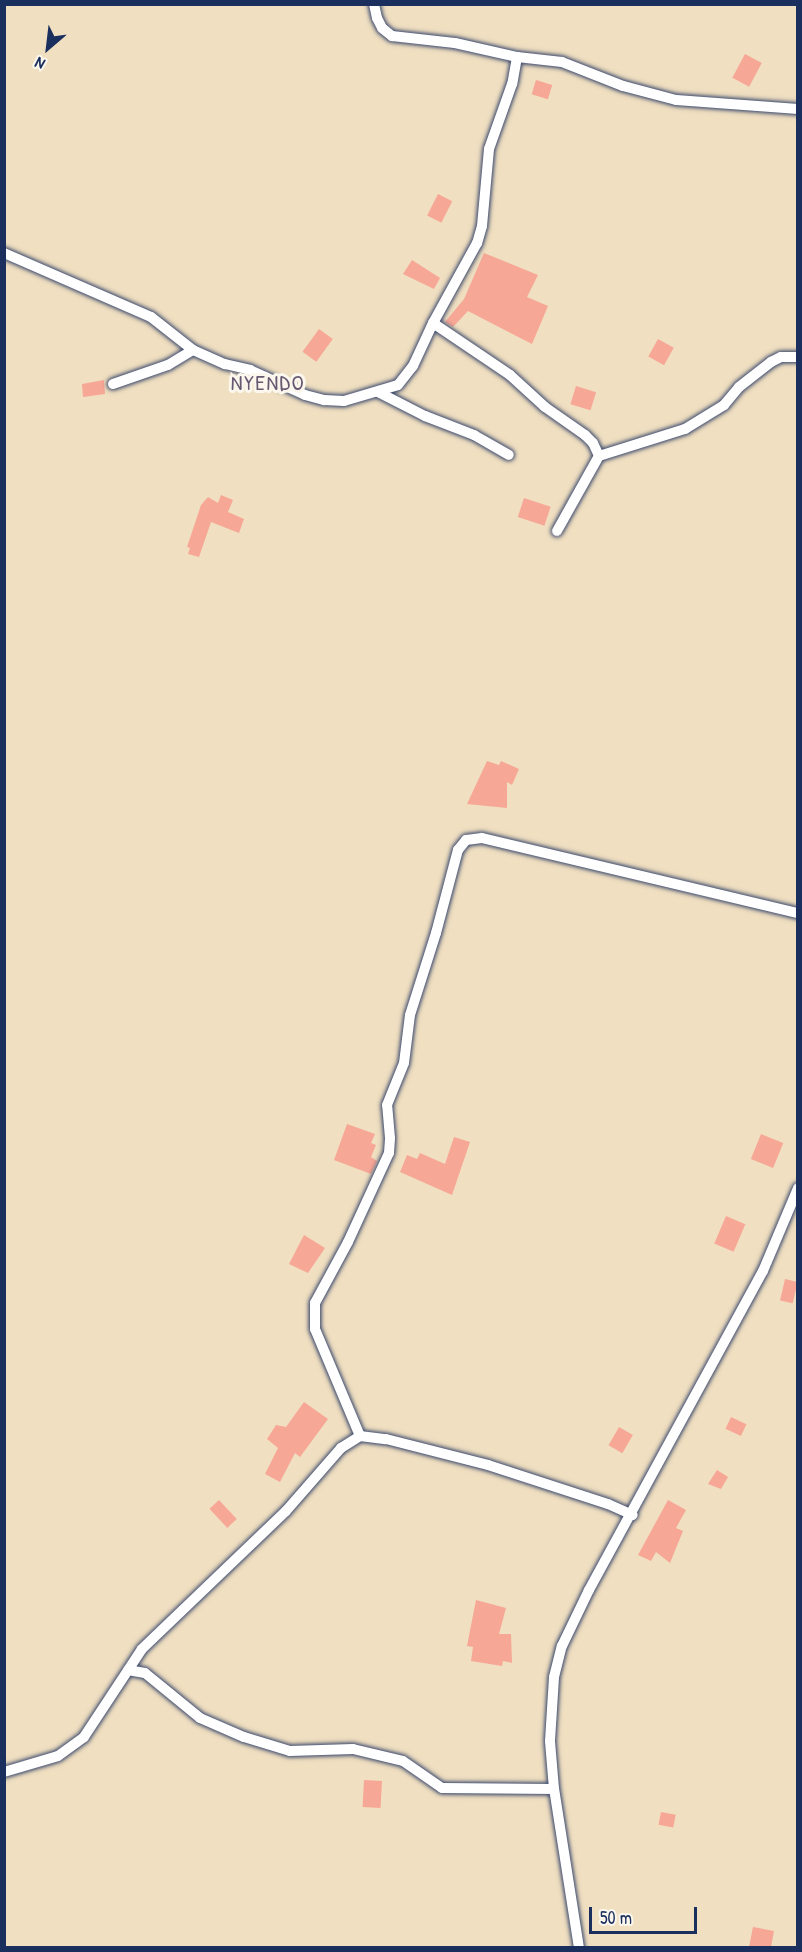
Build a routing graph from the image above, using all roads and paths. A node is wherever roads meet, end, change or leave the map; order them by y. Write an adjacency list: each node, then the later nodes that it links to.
1 (374, 4): 2 (street)
2 (517, 57): 3 (street); 5 (street)
3 (798, 109)
4 (4, 253): 6 (street)
5 (433, 323): 9 (street); 11 (street)
6 (193, 350): 8 (street); 9 (street)
7 (798, 357): 11 (street)
8 (113, 384)
9 (378, 392): 10 (street)
10 (509, 455)
11 (599, 456): 12 (street)
12 (557, 531)
13 (798, 913): 15 (street)
14 (798, 1188): 16 (street)
15 (360, 1436): 16 (street); 17 (street)
16 (633, 1515): 19 (street)
17 (128, 1670): 18 (street); 19 (street)
18 (4, 1772)
19 (554, 1789): 20 (street)
20 (579, 1947)

